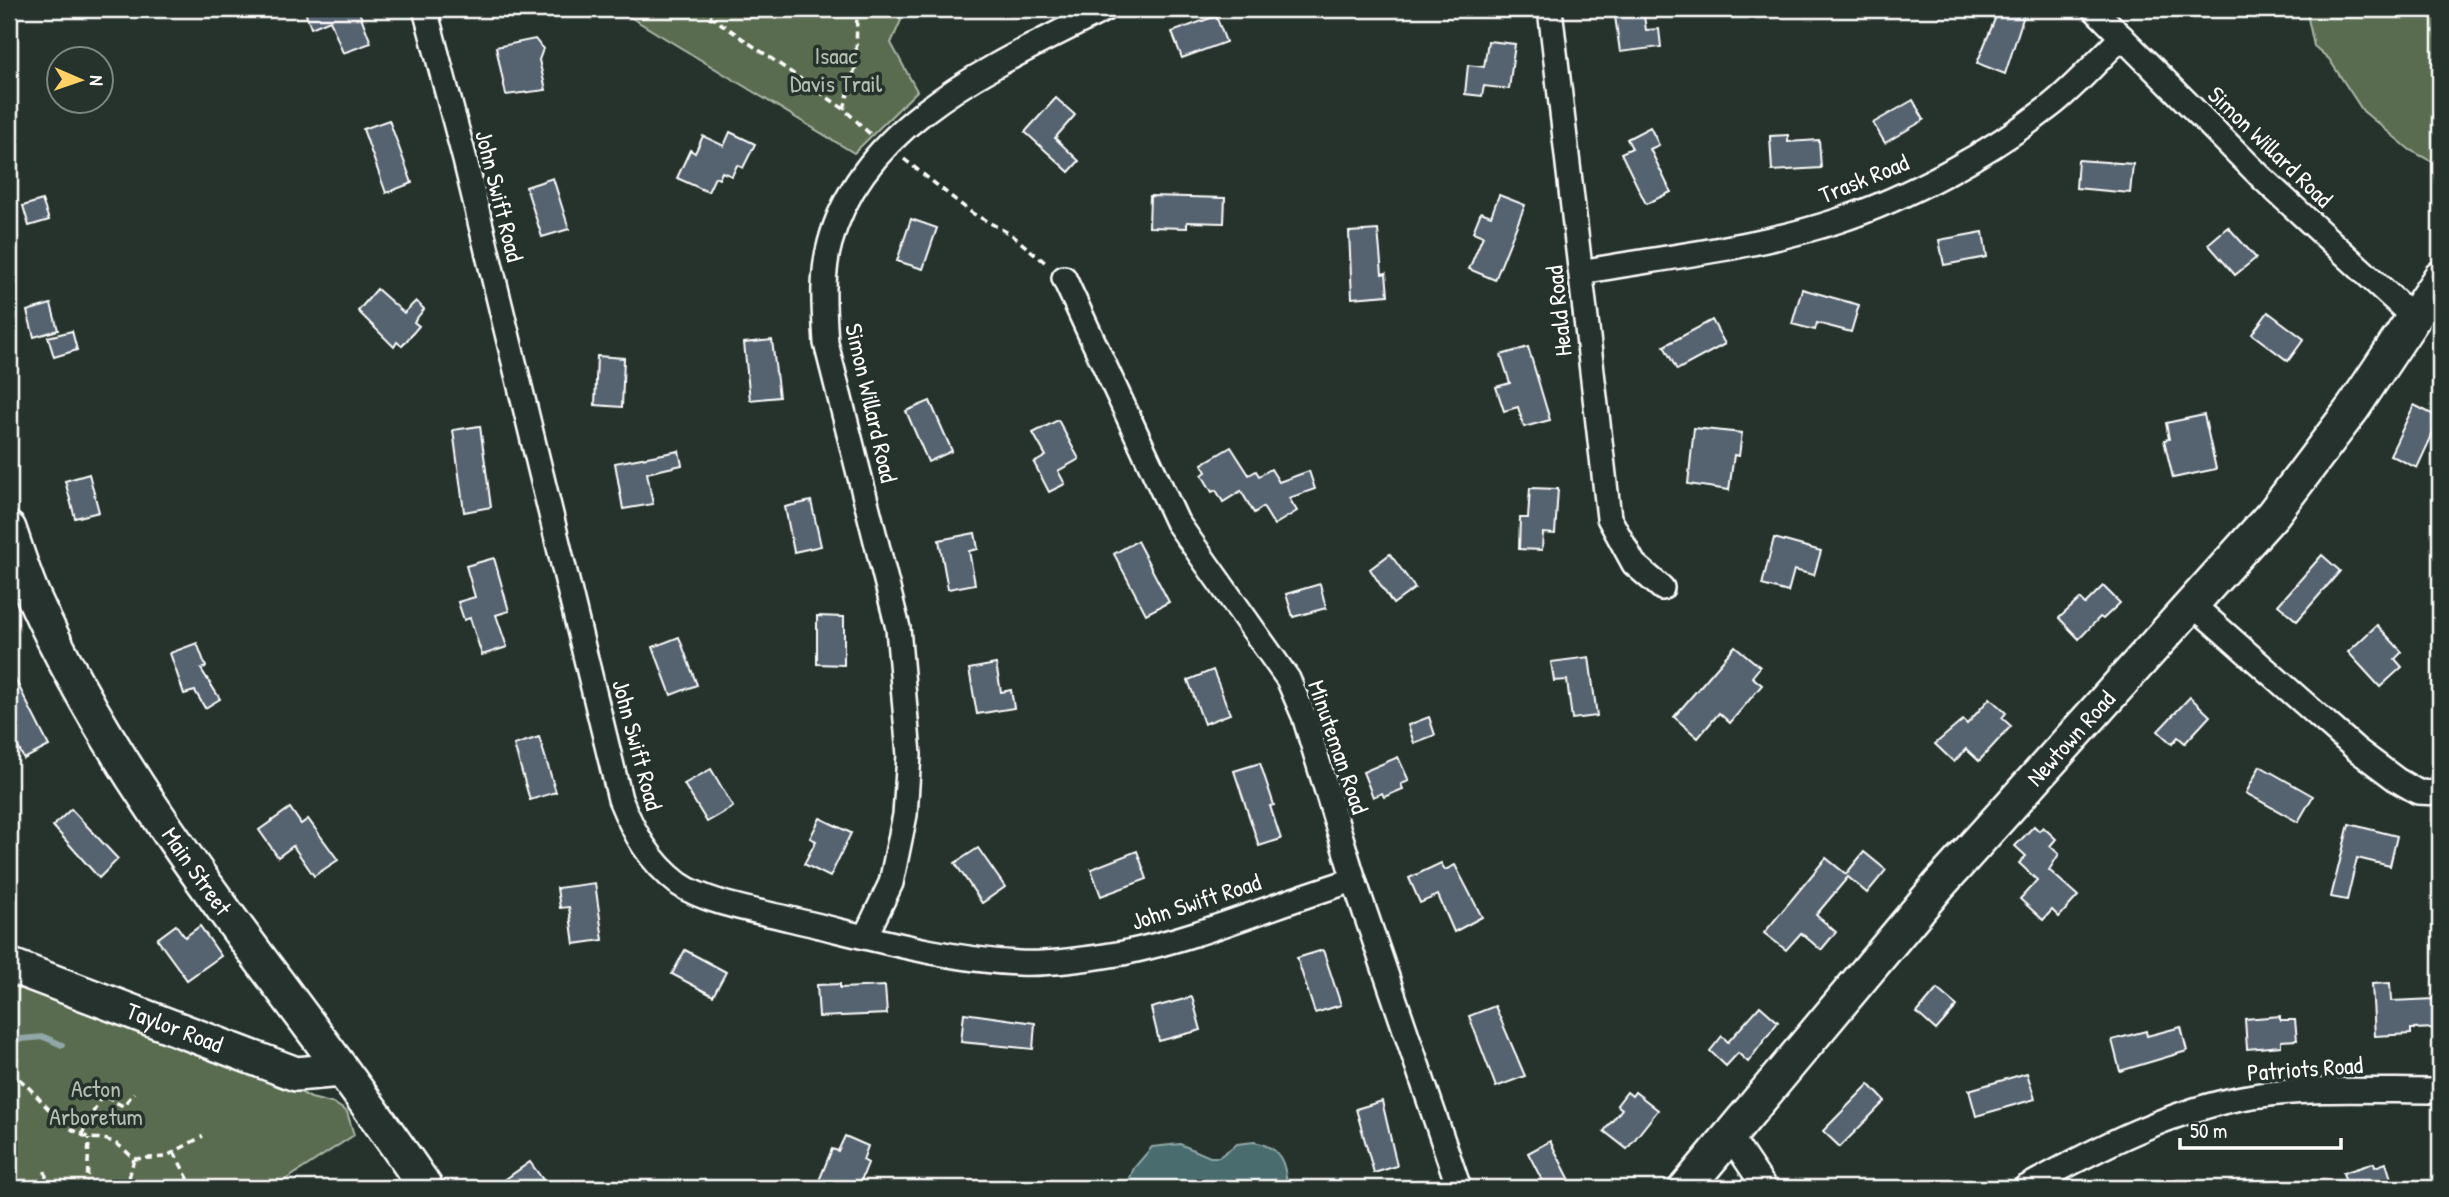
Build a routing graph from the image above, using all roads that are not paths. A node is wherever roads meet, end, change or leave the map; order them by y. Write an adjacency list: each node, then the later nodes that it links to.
1 (425, 9): 15 (street, John Swift Road)
2 (1105, 9): 15 (street, Simon Willard Road)
3 (1550, 9): 6 (street, Heald Road)
4 (2094, 9): 5 (street, Simon Willard Road)
5 (2122, 37): 6 (street, Trask Road); 9 (street, Simon Willard Road)
6 (1581, 272): 11 (street, Heald Road)
7 (1064, 278): 14 (street, Minuteman Road)
8 (2440, 278): 9 (street, Newtown Road)
9 (2414, 317): 12 (street, Newtown Road)
10 (9, 528): 17 (street, Main Street)
11 (1662, 588)
12 (2193, 605): 13 (street); 19 (street, Newtown Road)
13 (2440, 793)
14 (1354, 880): 15 (street, John Swift Road); 21 (street, Minuteman Road)
15 (865, 937)
16 (9, 965): 17 (street, Taylor Road)
17 (342, 1070): 20 (street, Main Street)
18 (2440, 1091): 24 (street, Patriots Road)
19 (1730, 1136): 22 (street, Newtown Road); 23 (street)
20 (426, 1188)
21 (1459, 1188)
22 (1686, 1188)
23 (1765, 1188)
24 (2025, 1188)

